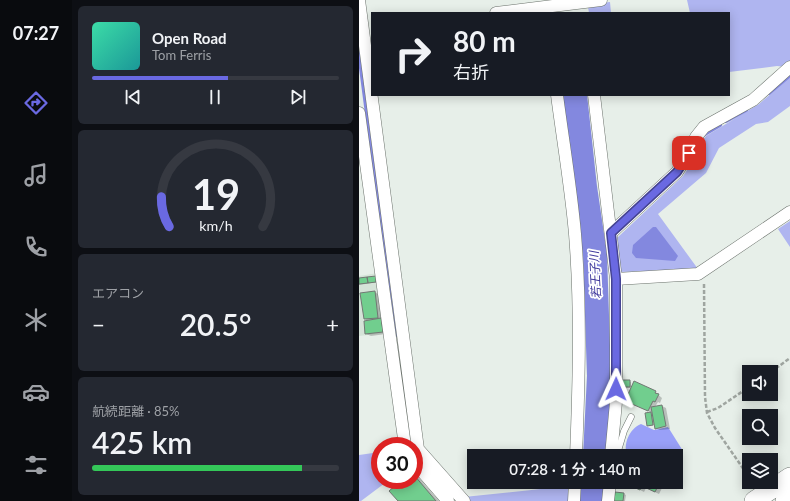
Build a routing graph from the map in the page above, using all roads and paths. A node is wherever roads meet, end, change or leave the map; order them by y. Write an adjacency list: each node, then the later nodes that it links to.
1 (359, 0): 6 (street)
2 (601, 0): 3 (street)
3 (584, 5): 4 (street)
4 (546, 6): 5 (street)
5 (503, 12)
6 (365, 31): 8 (street)
7 (790, 67): 14 (street)
8 (371, 78)
9 (373, 96): 33 (street)
10 (557, 96): 23 (street)
11 (595, 96): 14 (street)
12 (359, 112): 22 (street)
13 (790, 212): 15 (street)
14 (611, 233): 16 (street)
15 (701, 272): 16 (street); 20 (path)
16 (616, 279): 24 (street)
17 (790, 358): 18 (path)
18 (778, 367)
19 (742, 392): 20 (path)
20 (707, 412): 26 (path)
21 (631, 417): 25 (lane)
22 (404, 437)
23 (576, 449)
24 (613, 449)
25 (619, 449)
26 (742, 467)
27 (423, 472): 32 (street)
28 (790, 477): 36 (main road)
29 (575, 489): 34 (street)
30 (609, 489): 35 (street)
31 (790, 498): 37 (main road)
32 (448, 501)
33 (464, 501)
34 (574, 501)
35 (608, 501)
36 (754, 501)
37 (785, 501)

